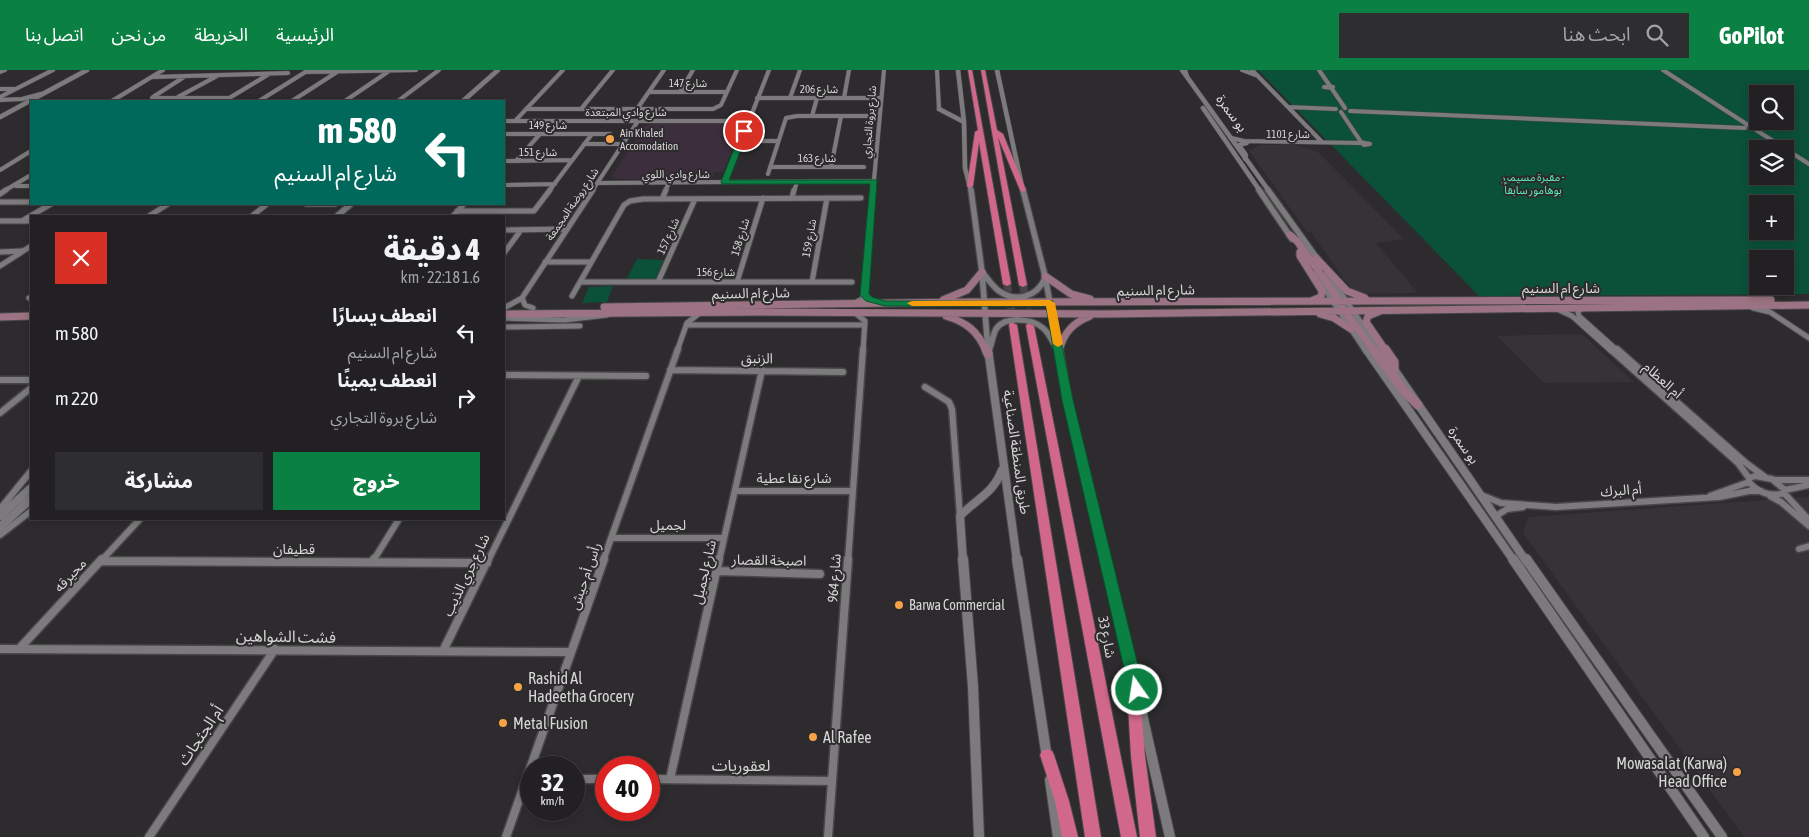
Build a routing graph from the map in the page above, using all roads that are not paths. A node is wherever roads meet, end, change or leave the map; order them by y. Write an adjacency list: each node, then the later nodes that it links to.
1 (5, 70): 33 (street)
2 (53, 70): 43 (street)
3 (87, 70): 47 (street)
4 (93, 70): 59 (street)
5 (163, 70): 38 (street)
6 (416, 70): 32 (street)
7 (439, 70): 66 (street)
8 (498, 70): 67 (street)
9 (503, 70): 68 (street)
10 (563, 70): 73 (street)
11 (613, 70): 74 (street)
12 (664, 70): 44 (street)
13 (693, 70): 45 (street)
14 (737, 70): 46 (street)
15 (769, 70): 51 (street)
16 (800, 70): 52 (street)
17 (849, 70): 54 (street)
18 (884, 70): 55 (street, شارع بروة التجاري)
19 (937, 70): 77 (street)
20 (958, 70): 89 (street, طريق المنطقة الصناعية)
21 (970, 70): 90 (highway)
22 (983, 70): 92 (highway)
23 (997, 70): 128 (street)
24 (1176, 70): 156 (street, بو سمرة)
25 (1184, 70): 97 (street, بو سمرة)
26 (1242, 70): 40 (street, شارع 1101)
27 (1252, 70): 40 (street, شارع 1101)
28 (1316, 70): 41 (street)
29 (1320, 70): 41 (street)
30 (1661, 70): 91 (street)
31 (306, 71): 34 (street); 63 (street)
32 (389, 71): 34 (street); 65 (street)
33 (0, 72)
34 (337, 72): 64 (street)
35 (288, 73): 36 (street)
36 (270, 74): 37 (street); 50 (street)
37 (219, 75): 39 (street); 48 (street)
38 (152, 76): 39 (street); 60 (street)
39 (185, 76): 48 (street)
40 (1260, 78): 72 (street, شارع 1101)
41 (1328, 87): 78 (street); 79 (street)
42 (0, 89): 43 (street)
43 (16, 89): 56 (street)
44 (649, 92): 45 (street, شارع 147); 75 (street)
45 (680, 92): 46 (street, شارع 147)
46 (727, 92): 76 (street)
47 (44, 93): 57 (street); 58 (street)
48 (177, 98): 49 (street)
49 (203, 98): 50 (street); 61 (street)
50 (230, 98): 62 (street)
51 (757, 98): 52 (street, شارع 206); 88 (street)
52 (790, 98): 53 (street, شارع 206)
53 (817, 98): 54 (street, شارع 206); 80 (street)
54 (844, 98): 55 (street, شارع 206)
55 (881, 98): 120 (street, شارع بروة التجاري)
56 (0, 99): 57 (street)
57 (22, 99): 70 (street)
58 (32, 100)
59 (38, 100)
60 (114, 100)
61 (200, 100)
62 (226, 100)
63 (261, 100)
64 (294, 100)
65 (347, 100)
66 (399, 100)
67 (464, 100)
68 (470, 100)
69 (30, 101): 70 (street)
70 (25, 104): 83 (street)
71 (30, 104): 83 (street)
72 (1289, 108): 78 (street); 101 (street, شارع 1101)
73 (526, 109): 74 (street); 85 (street)
74 (581, 109): 75 (street)
75 (637, 109): 76 (street)
76 (687, 109): 87 (street)
77 (939, 109): 89 (street)
78 (1338, 110): 79 (street); 102 (street)
79 (1348, 110): 91 (street); 102 (street)
80 (812, 116): 81 (street); 100 (street)
81 (840, 116): 82 (street); 113 (street)
82 (867, 116)
83 (0, 119)
84 (505, 121): 85 (street, شارع وادي المبتعدة)
85 (515, 121): 86 (street, شارع وادي المبتعدة)
86 (638, 121): 87 (street, شارع وادي المبتعدة); 104 (street, شارع روضة المجمعة)
87 (681, 121): 88 (street, شارع وادي المبتعدة)
88 (748, 121): 99 (street)
89 (964, 122): 127 (street, طريق المنطقة الصناعية)
90 (979, 126): 127 (highway); 173 (highway)
91 (1748, 127): 98 (street); 111 (street)
92 (994, 130): 128 (highway); 174 (highway)
93 (505, 134): 94 (street, شارع 149)
94 (540, 134): 95 (street, شارع 149); 108 (street)
95 (592, 134): 96 (street, شارع 149); 103 (street)
96 (610, 134)
97 (1231, 138): 101 (street, شارع 1101); 107 (street, بو سمرة)
98 (1768, 140)
99 (740, 141): 100 (street); 118 (street)
100 (777, 141): 112 (street)
101 (1322, 142): 102 (street, شارع 1101); 107 (street, شارع 1101)
102 (1362, 142)
103 (584, 144): 104 (street); 109 (street)
104 (624, 144): 121 (street, شارع روضة المجمعة)
105 (30, 152): 115 (street)
106 (1794, 156): 111 (street)
107 (1245, 159): 162 (street, بو سمرة)
108 (516, 160): 109 (street, شارع 151); 110 (street, شارع 151)
109 (572, 160): 123 (street)
110 (505, 161)
111 (1809, 165)
112 (770, 167): 113 (street, شارع 163); 116 (street)
113 (831, 167): 114 (street, شارع 163)
114 (864, 167)
115 (0, 170)
116 (768, 174)
117 (30, 176): 125 (street)
118 (725, 182): 119 (street, شارع وادي اللوي); 122 (street, شارع وادي اللوي)
119 (797, 182): 120 (street, شارع وادي اللوي); 131 (street)
120 (874, 182): 175 (street, شارع بروة التجاري)
121 (598, 183): 122 (street, شارع وادي اللوي); 153 (street, شارع روضة المجمعة)
122 (669, 183): 134 (street)
123 (555, 184): 124 (street); 143 (street)
124 (505, 185)
125 (15, 186): 126 (street); 129 (street)
126 (30, 186)
127 (970, 186): 166 (street, طريق المنطقة الصناعية)
128 (1023, 190): 167 (street)
129 (0, 194)
130 (763, 198): 131 (street); 135 (street); 170 (street, شارع 158)
131 (792, 198): 132 (street)
132 (827, 198): 133 (street); 171 (street, شارع 159)
133 (861, 198)
134 (662, 199): 135 (street); 164 (street)
135 (695, 199): 169 (street, شارع 157)
136 (0, 202): 137 (street)
137 (30, 202)
138 (50, 205): 145 (street)
139 (166, 205): 146 (street)
140 (266, 205): 147 (street)
141 (356, 205): 144 (street)
142 (463, 205): 143 (street)
143 (457, 211): 148 (street)
144 (343, 214)
145 (31, 215)
146 (151, 215)
147 (253, 215)
148 (454, 215)
149 (30, 216): 151 (street)
150 (0, 220): 151 (street)
151 (22, 220): 152 (street)
152 (30, 221)
153 (567, 229): 155 (street); 163 (street, شارع روضة المجمعة)
154 (505, 230): 155 (street)
155 (521, 230): 158 (street)
156 (1290, 235): 161 (street, بو سمرة); 188 (main road)
157 (30, 247): 160 (street)
158 (505, 250)
159 (0, 252): 160 (street)
160 (23, 252): 165 (street)
161 (1300, 252): 182 (main road); 188 (street, بو سمرة)
162 (1316, 258): 179 (main road); 188 (street, بو سمرة)
163 (545, 262): 164 (street); 177 (street, شارع روضة المجمعة)
164 (591, 262): 168 (street)
165 (0, 266)
166 (982, 272): 167 (street); 184 (main road); 193 (street, طريق المنطقة الصناعية)
167 (1046, 276): 185 (main road); 194 (street, شارع 33)
168 (581, 282): 169 (street, شارع 156); 176 (street)
169 (658, 282): 170 (street, شارع 156)
170 (737, 282): 171 (street, شارع 156)
171 (812, 282): 172 (street, شارع 156)
172 (852, 282)
173 (1007, 284)
174 (1023, 284)
175 (864, 295): 183 (street); 186 (street)
176 (572, 296)
177 (522, 298): 191 (street, شارع روضة المجمعة); 192 (street)
178 (1809, 300): 180 (main road, شارع ام السنيم)
179 (1400, 301): 180 (main road, شارع ام السنيم); 188 (main road, شارع ام السنيم)
180 (1488, 301): 188 (main road)
181 (1206, 302): 182 (main road, شارع ام السنيم); 185 (main road, شارع ام السنيم); 194 (main road)
182 (1291, 302): 188 (main road, شارع ام السنيم)
183 (885, 303): 184 (main road, شارع ام السنيم); 186 (main road, شارع ام السنيم)
184 (924, 303): 193 (main road, شارع ام السنيم)
185 (1130, 303): 194 (main road, شارع ام السنيم)
186 (853, 304): 192 (main road, شارع ام السنيم)
187 (1809, 305): 190 (main road, شارع ام السنيم)
188 (1343, 306): 198 (main road, شارع ام السنيم); 199 (main road, شارع ام السنيم); 209 (main road); 224 (street, بو سمرة); 229 (street, بو سمرة); 242 (main road)
189 (1742, 306): 190 (main road, شارع ام السنيم); 196 (main road, شارع ام السنيم); 226 (street)
190 (1779, 306): 225 (street)
191 (505, 308)
192 (533, 308): 197 (main road, شارع ام السنيم)
193 (986, 308): 194 (main road, شارع ام السنيم); 204 (main road); 208 (main road, شارع ام السنيم); 228 (street, طريق المنطقة الصناعية)
194 (1051, 308): 210 (main road, شارع ام السنيم); 227 (street, شارع 33)
195 (1553, 308): 196 (main road, شارع ام السنيم); 198 (main road, شارع ام السنيم); 240 (street, أم العظام)
196 (1581, 308): 241 (street, أم العظام)
197 (505, 309)
198 (1384, 310): 229 (main road)
199 (1257, 311): 209 (main road, شارع ام السنيم); 224 (main road)
200 (0, 312): 201 (main road)
201 (30, 312)
202 (680, 312): 203 (main road, شارع ام السنيم); 205 (main road, شارع ام السنيم); 218 (street)
203 (701, 312): 204 (main road, شارع ام السنيم); 218 (street)
204 (759, 312): 206 (main road, شارع ام السنيم)
205 (615, 313): 213 (main road, شارع ام السنيم); 216 (street, شارع ام السنيم)
206 (854, 313): 207 (main road, شارع ام السنيم); 217 (street)
207 (882, 313): 208 (main road, شارع ام السنيم); 217 (street)
208 (933, 313): 228 (main road)
209 (1134, 313): 210 (main road, شارع ام السنيم)
210 (1105, 314): 227 (main road)
211 (0, 316): 212 (main road)
212 (30, 316)
213 (505, 316)
214 (505, 316): 215 (street, شارع ام السنيم)
215 (554, 320): 216 (street, شارع ام السنيم); 220 (street)
216 (564, 320): 220 (street)
217 (865, 323): 218 (street); 252 (street, شارع 964)
218 (687, 324): 230 (street, رأس أم حيش)
219 (1013, 325): 296 (highway)
220 (556, 326): 221 (street); 223 (street)
221 (580, 326)
222 (1030, 326): 297 (highway, شارع 33)
223 (505, 327)
224 (1351, 329): 300 (street, بو سمرة)
225 (1809, 334)
226 (1809, 338)
227 (1059, 351): 228 (street); 283 (street, شارع 33)
228 (988, 354): 244 (street, طريق المنطقة الصناعية)
229 (1394, 369): 242 (street, بو سمرة)
230 (670, 370): 231 (street, الزنبق); 269 (street, رأس أم حيش)
231 (762, 370): 232 (street, الزنبق); 251 (street, شارع لجميل)
232 (843, 372)
233 (505, 375): 234 (street)
234 (579, 376): 235 (street); 275 (street, شارع جري الذيب)
235 (646, 376)
236 (0, 380): 237 (street)
237 (30, 380)
238 (925, 387): 261 (street)
239 (30, 389): 243 (street)
240 (1672, 404): 241 (street); 247 (street, أم العظام)
241 (1680, 404): 246 (street, أم العظام)
242 (1418, 405): 255 (street, بو سمرة)
243 (0, 413)
244 (1003, 468): 261 (street); 284 (street, طريق المنطقة الصناعية)
245 (30, 472): 259 (street)
246 (1768, 478): 247 (street, أم البرك); 248 (street); 254 (street, أم العظام)
247 (1749, 480): 253 (street, أم العظام); 256 (street, أم البرك)
248 (1809, 480)
249 (1809, 485): 254 (street)
250 (30, 487): 259 (street)
251 (735, 490): 252 (street, شارع نقا عطية); 270 (street, شارع لجميل)
252 (853, 491): 288 (street, شارع 964)
253 (1762, 492): 254 (street, أم البرك); 256 (street, أم البرك); 266 (street)
254 (1784, 492): 265 (street)
255 (1480, 495): 258 (street, أم البرك); 262 (street, بو سمرة)
256 (1709, 496): 258 (street, أم البرك)
257 (30, 500): 267 (street)
258 (1534, 506): 262 (street, أم البرك)
259 (0, 511)
260 (30, 512): 268 (street)
261 (960, 516): 290 (street)
262 (1496, 516): 301 (street, بو سمرة)
263 (139, 520): 273 (street, محيرقه)
264 (398, 520): 274 (street)
265 (1809, 520)
266 (1809, 526)
267 (0, 527)
268 (0, 535)
269 (611, 538): 270 (street, لجميل); 282 (street, رأس أم حيش)
270 (724, 538): 276 (street, شارع لجميل)
271 (1809, 548): 272 (street)
272 (1799, 549)
273 (101, 560): 274 (street, قطيفان); 278 (street, محيرقه)
274 (372, 562): 275 (street, قطيفان)
275 (487, 563): 281 (street, شارع جري الذيب)
276 (717, 571): 277 (street, اصبخة القصار); 287 (street, شارع لجميل)
277 (820, 574)
278 (19, 648): 279 (street, فشت الشواهين); 280 (street, فشت الشواهين)
279 (0, 649)
280 (275, 649): 281 (street, فشت الشواهين); 291 (street, أم الجثجاث)
281 (443, 651): 282 (street, فشت الشواهين)
282 (571, 652): 285 (street, رأس أم حيش)
283 (1132, 672): 298 (highway); 299 (street)
284 (1047, 755): 294 (street, طريق المنطقة الصناعية); 295 (highway)
285 (536, 756)
286 (660, 780): 287 (street, لعقوريات)
287 (670, 780): 288 (street, لعقوريات)
288 (832, 781): 293 (street, شارع 964)
289 (520, 801): 292 (street, رأس أم حيش)
290 (980, 836)
291 (149, 837)
292 (506, 837)
293 (828, 837)
294 (1058, 837)
295 (1070, 837)
296 (1093, 837)
297 (1129, 837)
298 (1148, 837)
299 (1170, 837)
300 (1704, 837)
301 (1722, 837)

